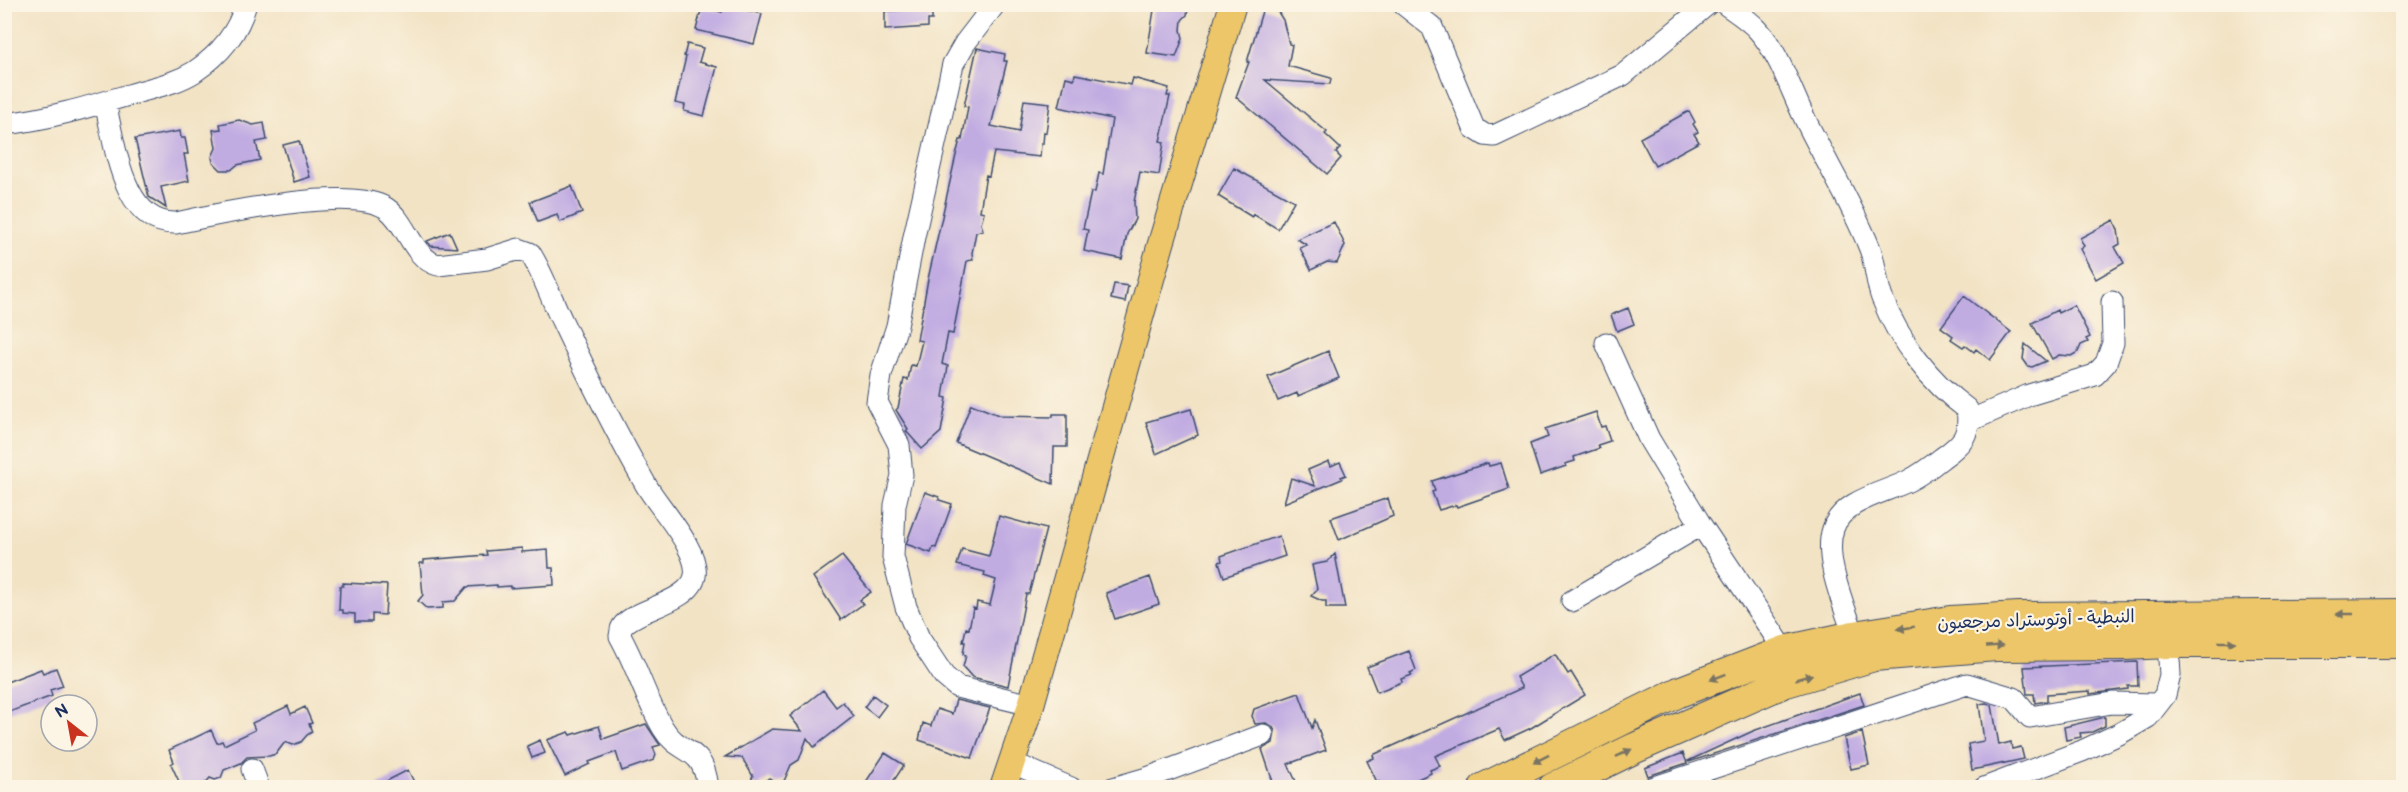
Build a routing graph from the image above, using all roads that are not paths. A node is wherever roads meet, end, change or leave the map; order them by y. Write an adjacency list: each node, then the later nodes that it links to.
1 (246, 4): 7 (street)
2 (995, 4): 20 (street)
3 (1233, 4): 20 (main road)
4 (1403, 4): 5 (street)
5 (1708, 4)
6 (1725, 4): 11 (street)
7 (105, 103): 8 (street); 23 (street)
8 (4, 124)
9 (2112, 302): 11 (street)
10 (1606, 343): 12 (street)
11 (1969, 421): 16 (street)
12 (1701, 525): 13 (street); 18 (street)
13 (1572, 601)
14 (2403, 614): 15 (highway, النبطية - أوتوستراد مرجعيون, one-way to 15)
15 (2171, 629): 16 (highway, النبطية - أوتوستراد مرجعيون, one-way to 16); 17 (highway, النبطية - أوتوستراد مرجعيون, one-way to 17); 19 (street); 28 (highway, النبطية - أوتوستراد مرجعيون, one-way to 15)
16 (1854, 636): 18 (highway, النبطية - أوتوستراد مرجعيون)
17 (2403, 643)
18 (1785, 651): 27 (highway, النبطية - أوتوستراد مرجعيون, one-way to 27)
19 (2157, 704): 29 (street); 30 (street)
20 (1031, 705): 22 (main road)
21 (1263, 735): 26 (street)
22 (1013, 763): 24 (main road); 25 (street)
23 (708, 788)
24 (1003, 788)
25 (1071, 788)
26 (1113, 788)
27 (1484, 788)
28 (1552, 788)
29 (1652, 788)
30 (1984, 788)

